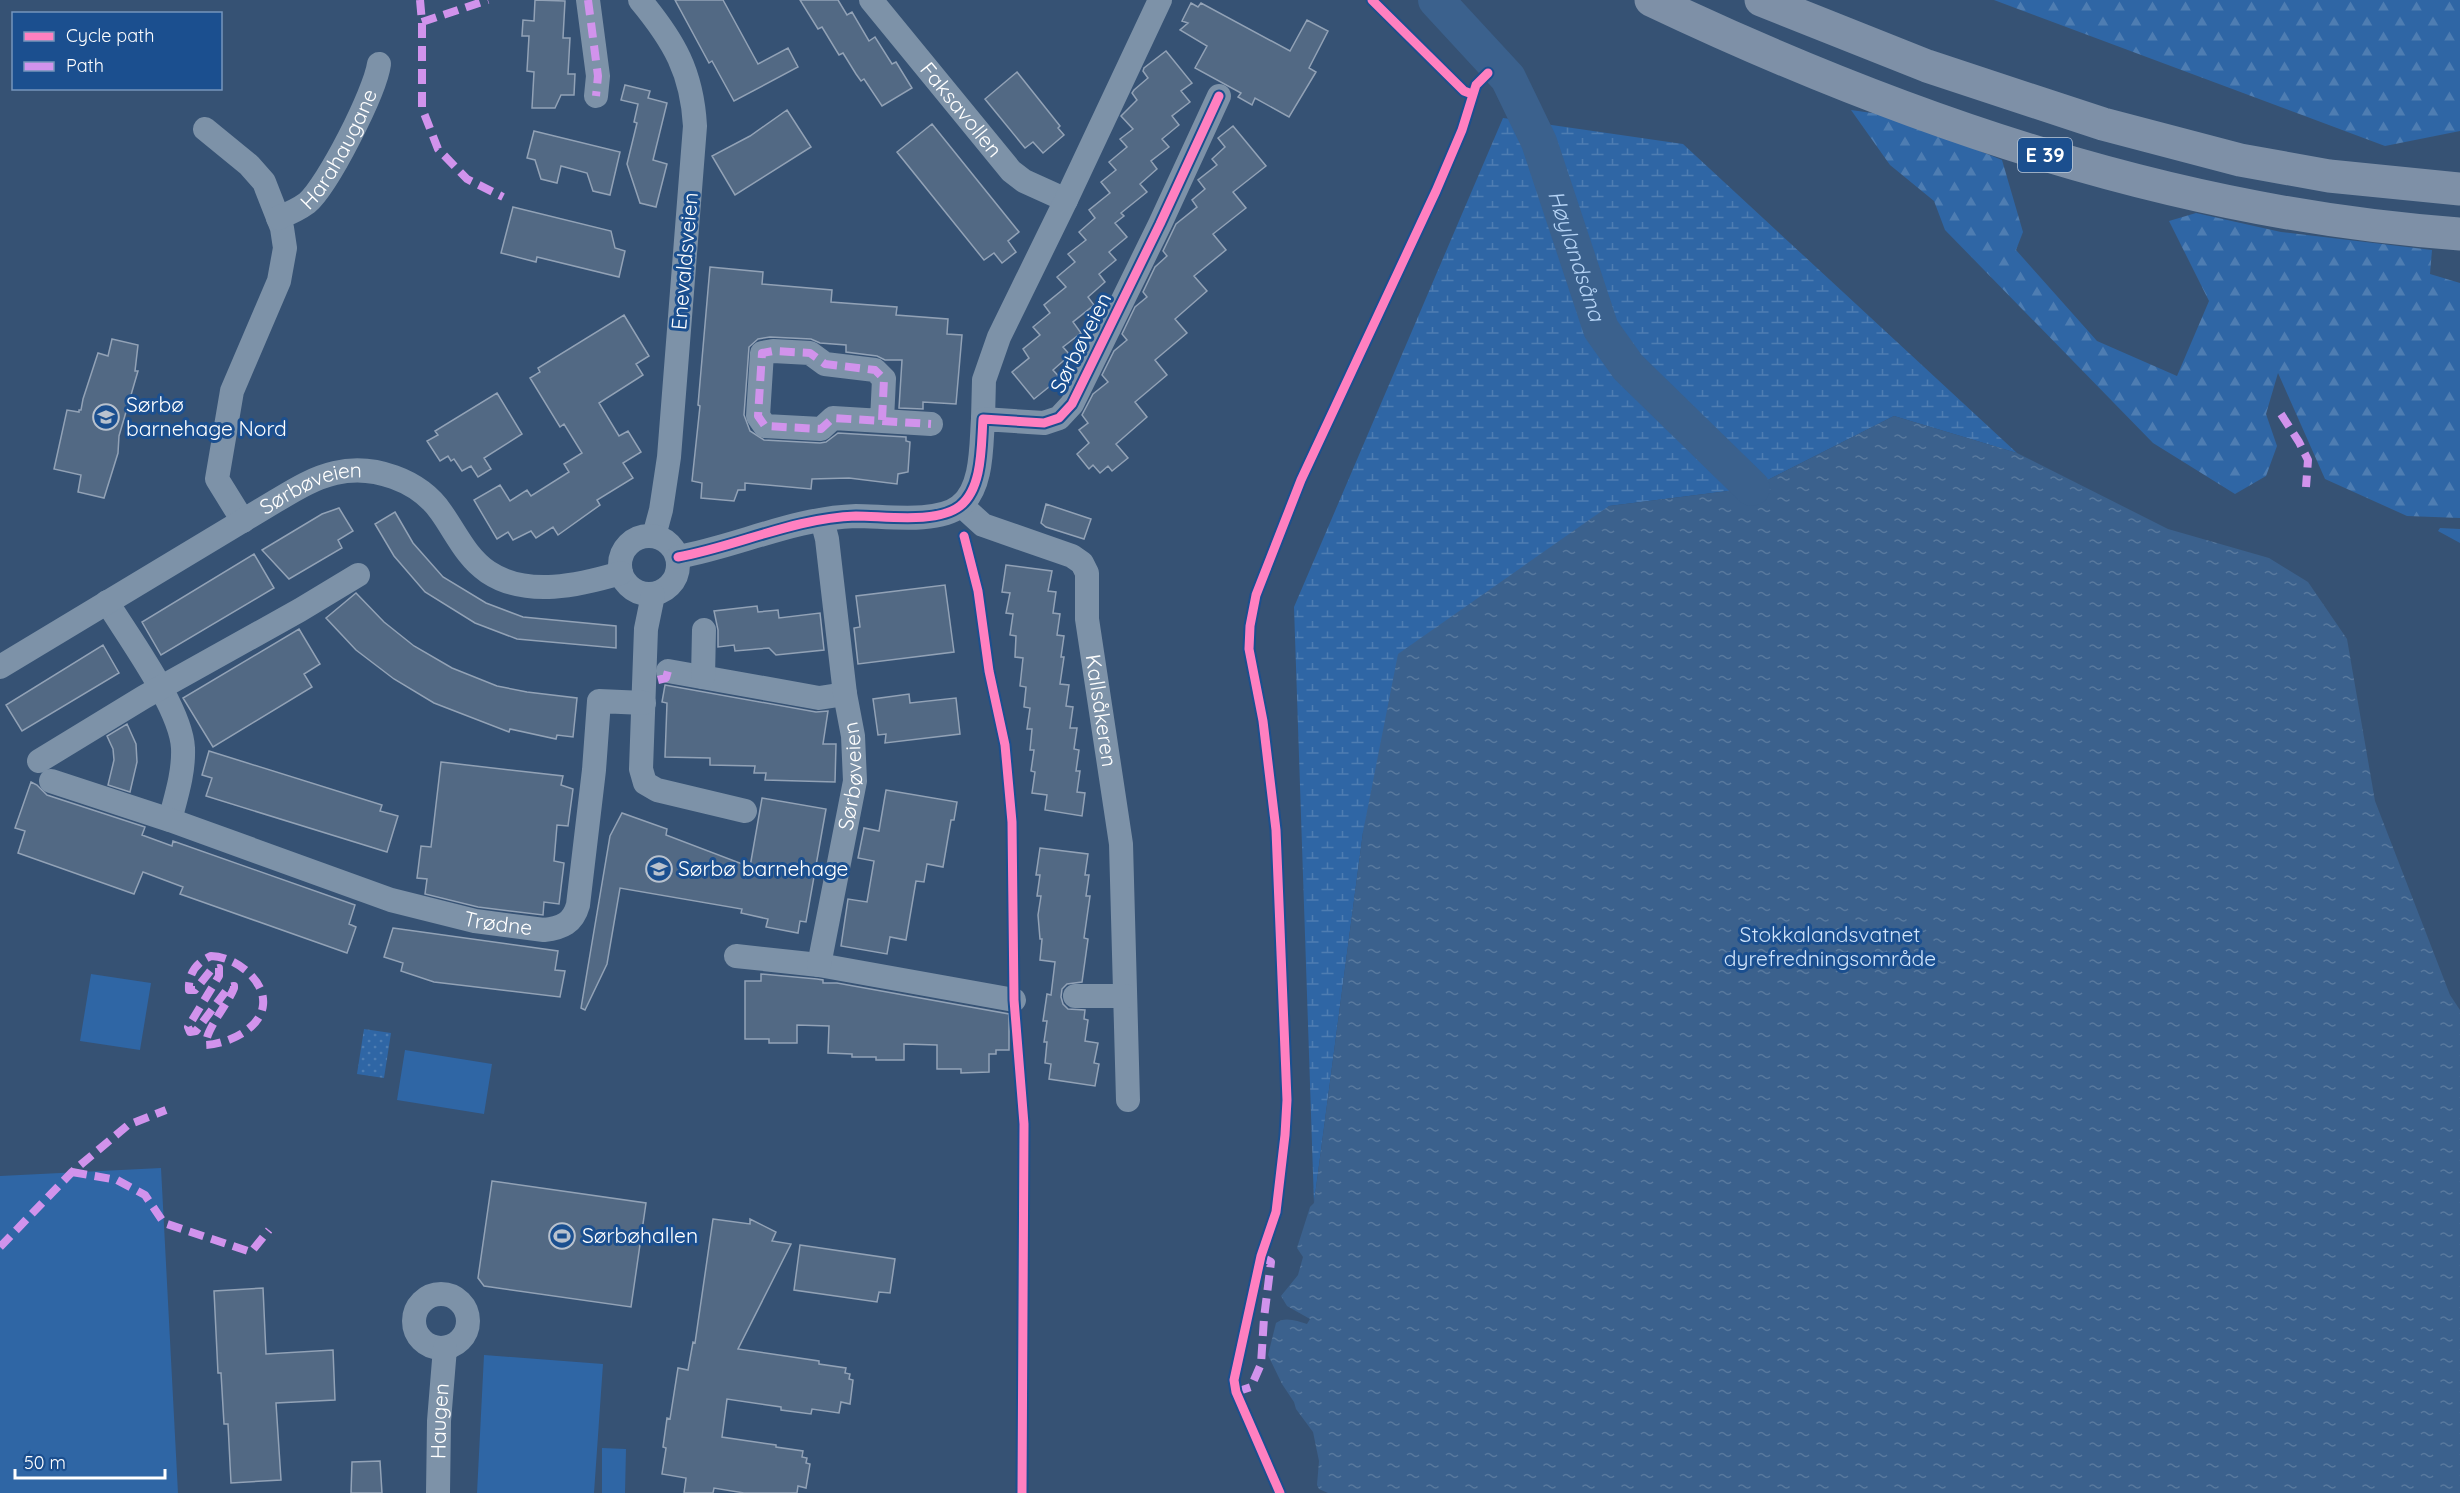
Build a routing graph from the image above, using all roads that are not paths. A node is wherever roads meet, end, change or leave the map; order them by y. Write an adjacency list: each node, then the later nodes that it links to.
1 (588, 0): 8 (street)
2 (640, 0): 21 (street, Enevaldsveien)
3 (871, 0): 12 (street, Faksavollen)
4 (1160, 0): 12 (street)
5 (1651, 0): 14 (highway, E 39)
6 (1761, 0): 11 (highway, E 39)
7 (379, 64): 13 (street, Harahaugane)
8 (596, 96)
9 (1219, 96): 15 (street, Sørbøveien)
10 (205, 129): 13 (street, Harahaugane)
11 (2460, 189)
12 (1066, 200): 15 (street)
13 (278, 218): 20 (street, Harahaugane)
14 (2460, 234)
15 (983, 419): 18 (street)
16 (882, 420): 16 (street); 17 (street)
17 (931, 424)
18 (961, 506): 19 (street); 39 (street, Kallsåkeren)
19 (822, 520): 22 (street); 32 (street, Sørbøveien)
20 (243, 521): 23 (street, Sørbøveien); 26 (street, Sørbøveien)
21 (654, 536): 22 (street); 23 (street)
22 (678, 557): 25 (street)
23 (621, 573): 25 (street)
24 (358, 575): 31 (street, Trødne)
25 (653, 595): 33 (street)
26 (107, 602): 28 (street, Sørbøveien); 31 (street)
27 (704, 630): 30 (street)
28 (0, 667)
29 (668, 671): 30 (street, Sørbøveien)
30 (703, 677): 32 (street, Sørbøveien)
31 (160, 689): 35 (street); 35 (street, Trødne)
32 (845, 694): 37 (street, Sørbøveien)
33 (644, 703): 34 (street); 35 (street, Trødne)
34 (745, 811)
35 (170, 820)
36 (736, 956): 37 (street)
37 (819, 965): 40 (street)
38 (1075, 996): 39 (street)
39 (1125, 996): 41 (street, Kallsåkeren)
40 (1014, 1000)
41 (1128, 1100)
42 (445, 1348): 43 (street, Haugen)
43 (438, 1493)

